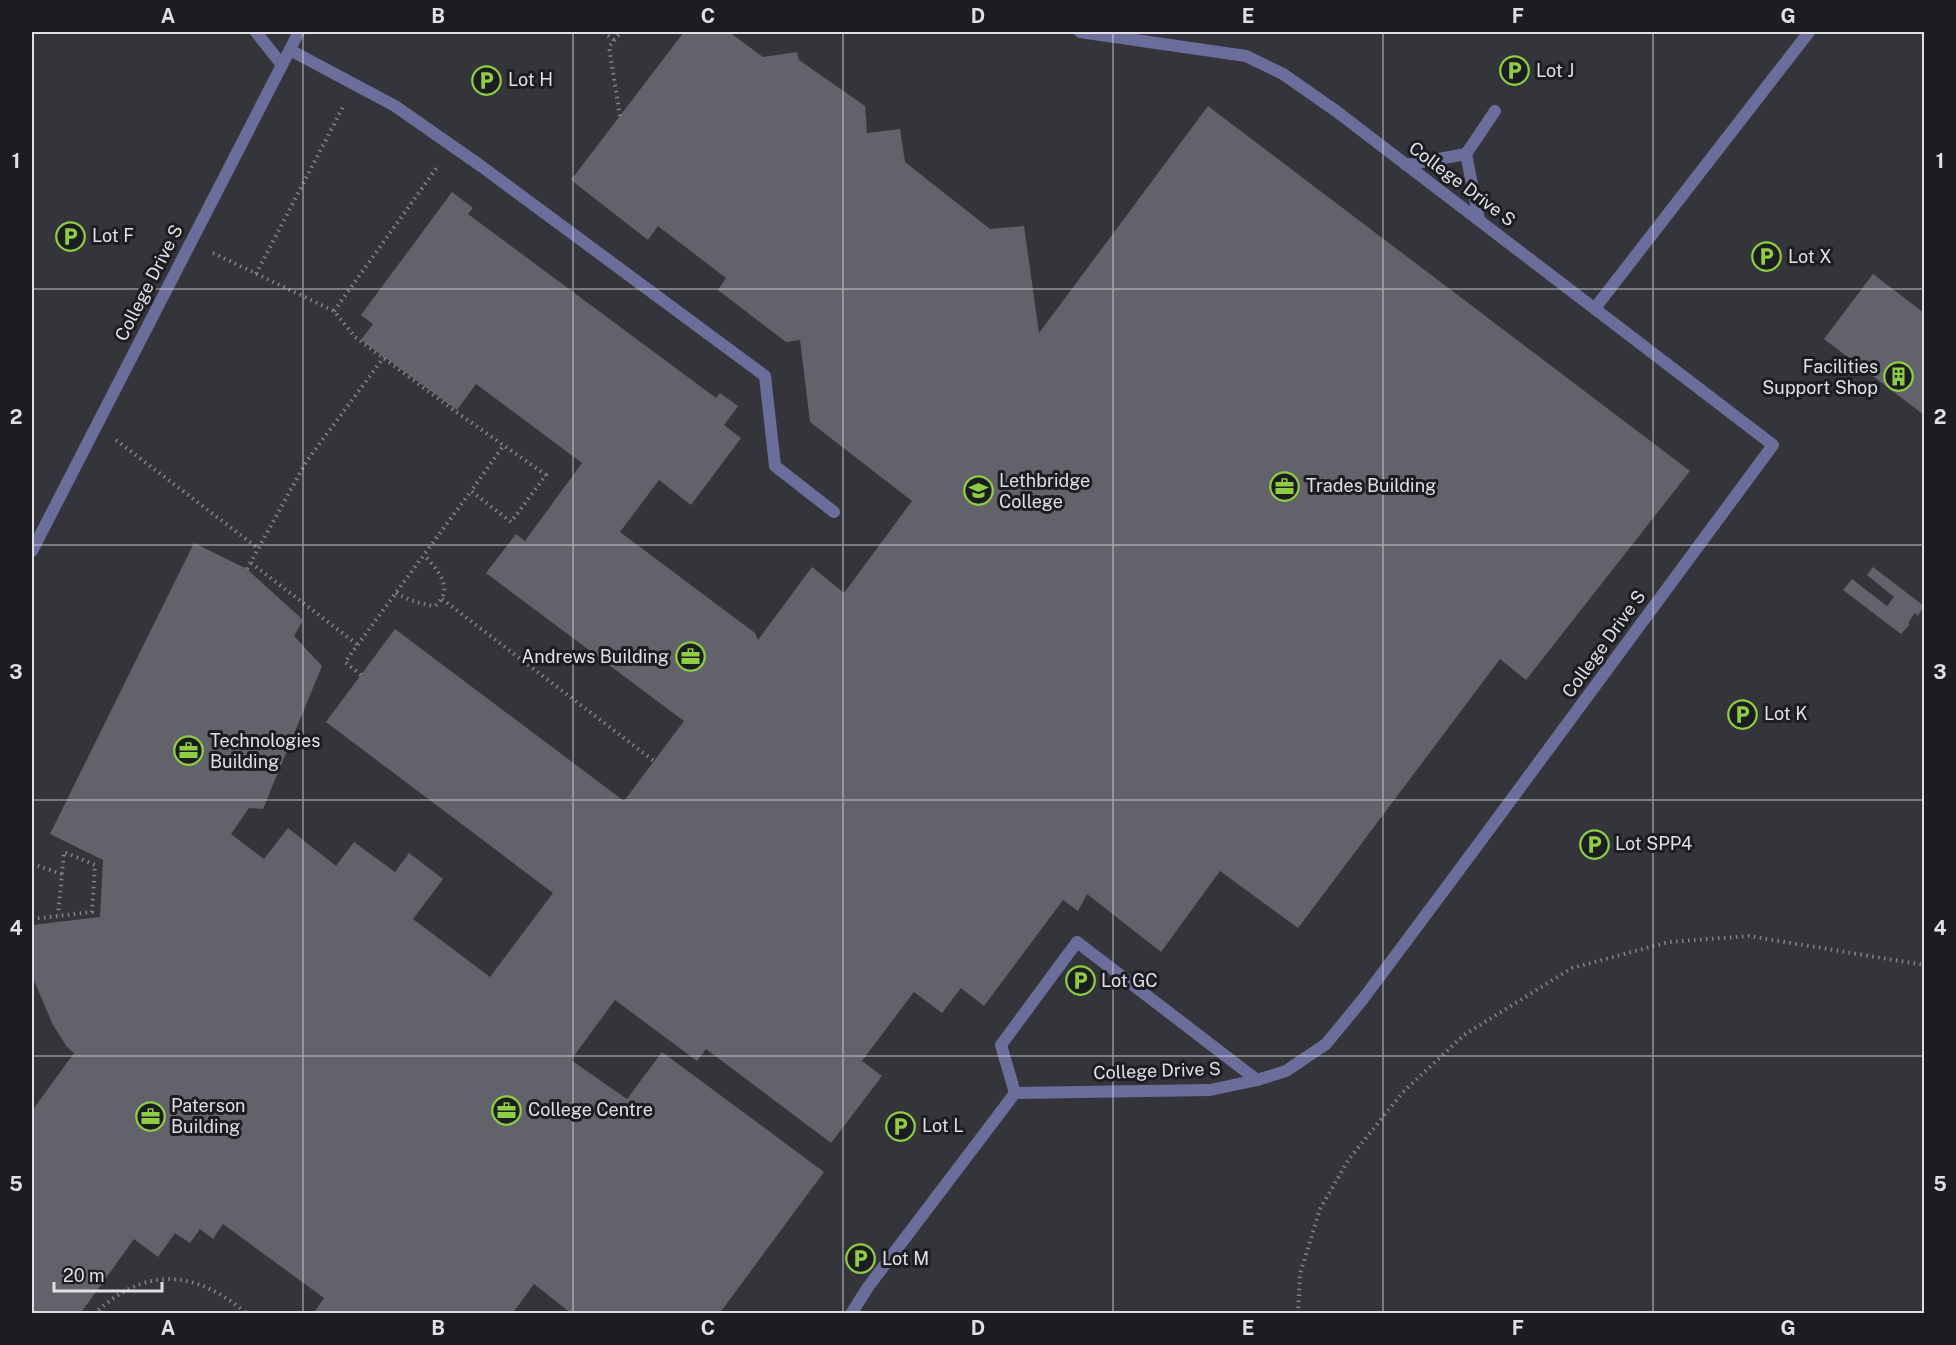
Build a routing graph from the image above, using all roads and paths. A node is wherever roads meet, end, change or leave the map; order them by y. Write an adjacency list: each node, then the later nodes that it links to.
1 (256, 32): 11 (street)
2 (299, 32): 10 (street, College Drive S)
3 (603, 32): 8 (path)
4 (621, 32): 8 (path)
5 (1085, 32): 9 (street, College Drive S)
6 (1158, 32): 9 (street)
7 (1809, 32): 21 (street)
8 (614, 40): 14 (path)
9 (1165, 44): 17 (street, College Drive S)
10 (290, 50): 11 (street, College Drive S); 12 (street)
11 (282, 65): 19 (street, College Drive S)
12 (356, 84): 15 (street); 20 (path)
13 (1495, 111): 16 (street)
14 (620, 116)
15 (453, 146): 22 (path); 27 (street)
16 (1466, 154): 17 (street); 18 (street)
17 (1406, 165): 18 (street, College Drive S)
18 (1479, 219): 21 (street, College Drive S)
19 (190, 242): 20 (path); 24 (street, College Drive S)
20 (256, 274): 22 (path)
21 (1595, 308): 43 (street, College Drive S)
22 (334, 311): 23 (path)
23 (384, 357): 25 (path); 28 (path)
24 (97, 425): 28 (path); 29 (street, College Drive S)
25 (504, 445): 26 (path); 26 (path)
26 (471, 492): 30 (path)
27 (834, 512)
28 (259, 549): 31 (path)
29 (32, 551)
30 (424, 555): 33 (path); 34 (path)
31 (251, 563): 32 (path); 35 (path)
32 (248, 569)
33 (396, 592): 34 (path); 35 (path)
34 (442, 599): 37 (path)
35 (358, 645): 36 (path)
36 (361, 675)
37 (654, 761)
38 (32, 864): 39 (path)
39 (62, 874): 40 (path); 40 (path)
40 (58, 915): 41 (path)
41 (32, 919)
42 (1924, 965): 48 (path)
43 (1257, 1080): 44 (street, College Drive S); 44 (street)
44 (1016, 1093): 47 (street)
45 (94, 1314): 46 (path)
46 (247, 1314)
47 (851, 1314)
48 (1298, 1314)

